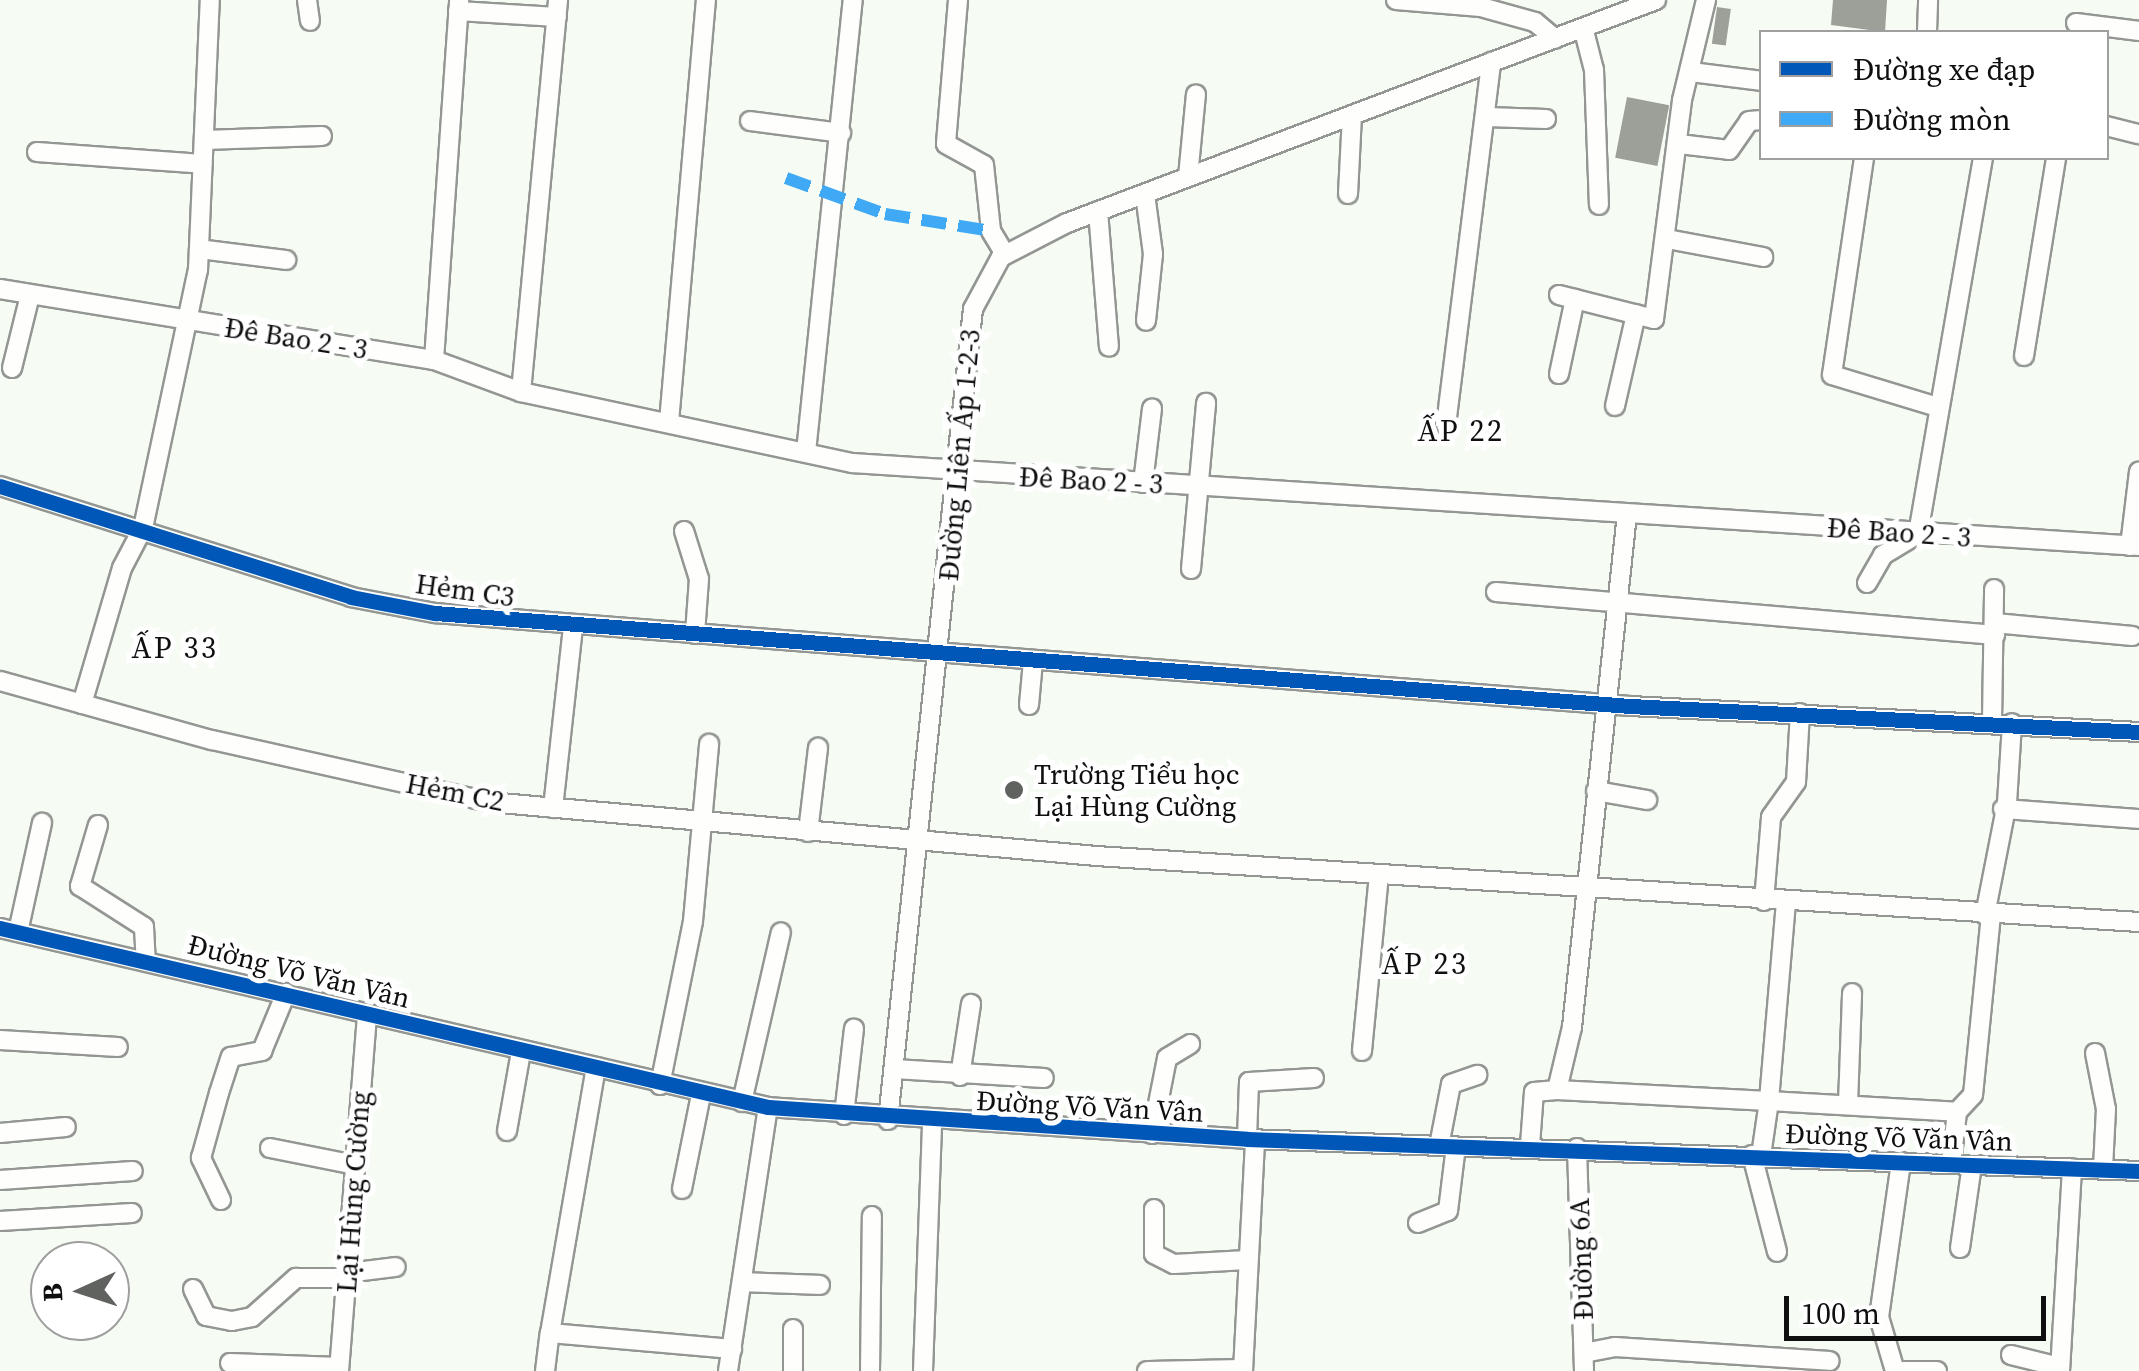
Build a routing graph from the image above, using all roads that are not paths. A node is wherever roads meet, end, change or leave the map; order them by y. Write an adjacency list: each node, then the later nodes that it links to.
1 (210, 0): 33 (street)
2 (307, 0): 14 (street)
3 (706, 0): 65 (street)
4 (852, 0): 30 (street)
5 (958, 0): 47 (street)
6 (1396, 0): 10 (street)
7 (1656, 0): 17 (street)
8 (1706, 0): 21 (street)
9 (1928, 0): 16 (street)
10 (1460, 3): 13 (street)
11 (458, 5): 12 (street); 57 (street)
12 (558, 8): 60 (street)
13 (1522, 9): 19 (street)
14 (310, 21)
15 (2076, 23): 18 (street)
16 (1926, 30)
17 (1584, 31): 19 (street); 43 (street)
18 (2139, 31)
19 (1555, 39): 20 (street)
20 (1491, 62): 24 (street); 25 (street)
21 (1691, 72): 22 (street); 34 (street)
22 (1759, 81)
23 (1196, 94): 40 (street)
24 (1352, 115): 40 (street); 42 (street)
25 (1487, 117): 26 (street); 66 (street)
26 (1546, 119)
27 (1759, 120): 34 (street)
28 (750, 121): 30 (street)
29 (2109, 127): 31 (street)
30 (841, 133): 67 (street)
31 (2139, 134)
32 (322, 136): 33 (street)
33 (204, 140): 39 (street)
34 (1679, 144): 45 (street)
35 (37, 152): 39 (street)
36 (1864, 160): 63 (street)
37 (1982, 160): 63 (street)
38 (2056, 160): 56 (street)
39 (203, 164): 46 (street)
40 (1188, 177): 41 (street)
41 (1144, 194): 44 (street); 54 (street)
42 (1348, 194)
43 (1599, 204)
44 (1098, 212): 47 (street); 55 (street)
45 (1667, 239): 48 (street); 52 (street)
46 (199, 249): 49 (street); 53 (street)
47 (1004, 254): 69 (street, Đường Liên Ấp 1-2-3)
48 (1763, 257)
49 (286, 260)
50 (0, 289): 51 (street, Đê Bao 2 - 3)
51 (30, 295): 53 (street, Đê Bao 2 - 3); 58 (street)
52 (1636, 314): 59 (street); 62 (street)
53 (186, 320): 57 (street, Đê Bao 2 - 3); 74 (street)
54 (1146, 320)
55 (1110, 347)
56 (2024, 356)
57 (434, 360): 60 (street, Đê Bao 2 - 3)
58 (12, 368)
59 (1559, 374)
60 (522, 392): 65 (street, Đê Bao 2 - 3)
61 (1206, 403): 72 (street)
62 (1615, 406)
63 (1934, 406): 76 (street)
64 (1152, 409): 70 (street)
65 (669, 422): 67 (street, Đê Bao 2 - 3)
66 (1446, 425)
67 (806, 452): 69 (street, Đê Bao 2 - 3)
68 (2139, 472): 77 (street)
69 (957, 473): 70 (street, Đê Bao 2 - 3); 87 (street, Đường Liên Ấp 1-2-3)
70 (1142, 483): 72 (street, Đê Bao 2 - 3)
71 (0, 486): 74 (street, Hẻm C3)
72 (1194, 486): 73 (street, Đê Bao 2 - 3); 78 (street)
73 (1627, 514): 76 (street, Đê Bao 2 - 3); 82 (street)
74 (144, 528): 83 (street, Hẻm C3); 91 (street)
75 (684, 531): 85 (street)
76 (1918, 534): 77 (street, Đê Bao 2 - 3); 79 (street)
77 (2134, 546)
78 (1191, 569)
79 (1867, 584)
80 (1994, 590): 84 (street)
81 (1496, 592): 82 (street)
82 (1614, 606): 84 (street); 90 (street)
83 (573, 628): 85 (street, Hẻm C3); 101 (street)
84 (1995, 629): 86 (street); 94 (street)
85 (695, 634): 87 (street, Hẻm C3)
86 (2132, 636)
87 (941, 650): 88 (street, Hẻm C3); 108 (street, Đường Liên Ấp 1-2-3)
88 (1033, 661): 90 (street, Hẻm C3); 92 (street)
89 (0, 681): 91 (street, Hẻm C2)
90 (1606, 703): 93 (street, Hẻm C3); 99 (street)
91 (82, 704): 101 (street, Hẻm C2)
92 (1030, 705)
93 (1800, 714): 94 (street, Hẻm C3); 111 (street)
94 (1992, 722): 95 (street, Hẻm C3)
95 (2012, 723): 96 (street, Hẻm C3); 102 (street)
96 (2139, 732)
97 (709, 744): 104 (street)
98 (818, 748): 107 (street)
99 (1596, 791): 100 (street); 110 (street)
100 (1647, 800)
101 (553, 808): 104 (street, Hẻm C2)
102 (2004, 809): 103 (street); 113 (street)
103 (2139, 818)
104 (700, 822): 107 (street, Hẻm C2); 135 (street)
105 (42, 824): 115 (street)
106 (98, 825): 117 (street)
107 (808, 832): 108 (street, Hẻm C2)
108 (920, 838): 109 (street, Hẻm C2); 130 (street, Đường Liên Ấp 1-2-3)
109 (1378, 875): 110 (street, Hẻm C2); 127 (street)
110 (1585, 889): 111 (street, Hẻm C2); 136 (street)
111 (1764, 901): 112 (street, Hẻm C2)
112 (1786, 902): 113 (street, Hẻm C2); 138 (street)
113 (1988, 915): 114 (street, Hẻm C2); 142 (street)
114 (2139, 922)
115 (9, 930): 117 (street, Đường Võ Văn Vân)
116 (781, 932): 139 (street)
117 (146, 960): 118 (street, Đường Võ Văn Vân)
118 (286, 992): 121 (street, Đường Võ Văn Vân); 166 (street)
119 (1852, 993): 140 (street)
120 (971, 1004): 131 (street)
121 (367, 1013): 126 (street, Đường Võ Văn Vân); 158 (street, Lại Hùng Cường)
122 (854, 1029): 143 (street)
123 (0, 1040): 125 (street)
124 (1190, 1044): 149 (street)
125 (118, 1048)
126 (521, 1052): 129 (street, Đường Võ Văn Vân); 147 (street)
127 (1362, 1052)
128 (2094, 1053): 161 (street)
129 (596, 1067): 135 (street, Đường Võ Văn Vân); 181 (street)
130 (894, 1069): 131 (street); 144 (street, Đường Liên Ấp 1-2-3)
131 (960, 1076): 133 (street)
132 (1476, 1076): 152 (street)
133 (1044, 1078)
134 (1314, 1078): 150 (street)
135 (660, 1085): 137 (street, Đường Võ Văn Vân)
136 (1557, 1090): 138 (street); 151 (street)
137 (701, 1095): 139 (street, Đường Võ Văn Vân); 165 (street)
138 (1769, 1101): 140 (street); 155 (street)
139 (742, 1102): 141 (street, Đường Võ Văn Vân)
140 (1848, 1104): 142 (street)
141 (768, 1107): 143 (street, Đường Võ Văn Vân); 177 (street)
142 (1957, 1112): 157 (street)
143 (844, 1115): 144 (street, Đường Võ Văn Vân)
144 (888, 1120): 145 (street, Đường Võ Văn Vân)
145 (932, 1123): 149 (street, Đường Võ Văn Vân); 194 (street)
146 (66, 1128): 148 (street)
147 (508, 1132)
148 (0, 1133)
149 (1152, 1134): 150 (street, Đường Võ Văn Vân)
150 (1251, 1139): 152 (street, Đường Võ Văn Vân); 174 (street)
151 (1530, 1145): 152 (street, Đường Võ Văn Vân); 154 (street, Đường Võ Văn Vân)
152 (1447, 1146): 171 (street)
153 (270, 1148): 158 (street)
154 (1578, 1148): 155 (street, Đường Võ Văn Vân); 185 (street, Đường 6A)
155 (1756, 1156): 156 (street, Đường Võ Văn Vân); 173 (street)
156 (1900, 1162): 157 (street, Đường Võ Văn Vân); 196 (street)
157 (1950, 1164): 159 (street, Đường Võ Văn Vân)
158 (355, 1165): 176 (street, Lại Hùng Cường)
159 (1972, 1165): 160 (street, Đường Võ Văn Vân); 172 (street)
160 (2072, 1168): 161 (street, Đường Võ Văn Vân); 188 (street)
161 (2103, 1169): 162 (street, Đường Võ Văn Vân)
162 (2139, 1170)
163 (133, 1171): 164 (street)
164 (0, 1180)
165 (682, 1189)
166 (221, 1200)
167 (1154, 1209): 174 (street)
168 (132, 1213): 170 (street)
169 (872, 1216): 193 (street)
170 (0, 1220)
171 (1418, 1223)
172 (1960, 1248)
173 (1777, 1252)
174 (1247, 1260): 189 (street)
175 (396, 1267): 176 (street)
176 (346, 1276): 179 (street); 187 (street, Lại Hùng Cường)
177 (742, 1282): 178 (street); 182 (street)
178 (820, 1285)
179 (193, 1290)
180 (793, 1330): 192 (street)
181 (550, 1333): 182 (street); 190 (street)
182 (732, 1348): 191 (street)
183 (2011, 1355): 188 (street)
184 (1830, 1361): 185 (street)
185 (1584, 1362)
186 (230, 1363): 187 (street)
187 (339, 1369)
188 (2054, 1369)
189 (1243, 1370): 195 (street)
190 (545, 1371)
191 (728, 1371)
192 (793, 1371)
193 (870, 1371)
194 (923, 1371)
195 (1147, 1371)
196 (1896, 1371)
197 (1904, 1371): 198 (street)
198 (1937, 1371)

